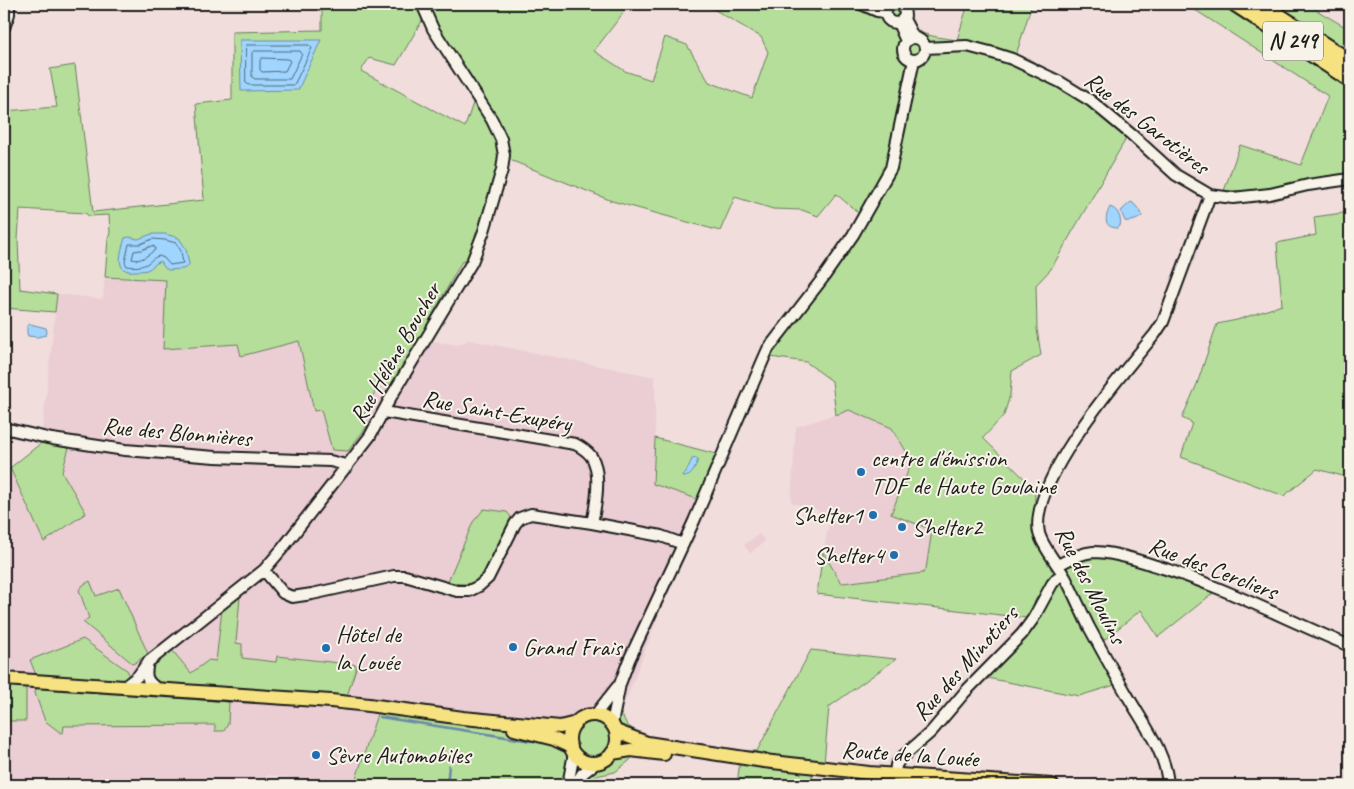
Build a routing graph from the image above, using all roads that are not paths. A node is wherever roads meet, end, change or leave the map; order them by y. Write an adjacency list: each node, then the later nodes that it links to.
1 (9, 4): 9 (street)
2 (422, 4): 17 (street, Rue Hélène Boucher)
3 (861, 4): 7 (street)
4 (899, 4): 8 (street)
5 (1236, 4): 14 (highway, N 249)
6 (1260, 4): 13 (highway, N 249)
7 (889, 8): 8 (street)
8 (901, 21): 10 (street)
9 (4, 28)
10 (910, 40): 11 (street); 12 (street)
11 (925, 48): 12 (street); 16 (street, Rue des Garotières)
12 (914, 60): 21 (street)
13 (1350, 62)
14 (1350, 79)
15 (1350, 179): 16 (street, Rue des Garotières)
16 (1210, 195): 23 (street, Rue des Moulins)
17 (384, 412): 19 (street, Rue Hélène Boucher); 20 (street, Rue Saint-Exupéry)
18 (4, 428): 19 (street, Rue des Blonnières)
19 (347, 467): 22 (street, Rue Hélène Boucher)
20 (592, 523): 21 (street); 22 (street)
21 (683, 544): 27 (street)
22 (264, 570): 25 (street, Rue Hélène Boucher)
23 (1061, 570): 24 (street, Rue des Cercliers); 38 (street, Rue des Minotiers); 43 (street, Rue des Moulins)
24 (1350, 646)
25 (148, 662): 28 (street, Rue Hélène Boucher); 29 (street)
26 (4, 679): 28 (main road)
27 (620, 684): 30 (street); 33 (street)
28 (124, 687): 29 (main road)
29 (158, 689): 31 (main road)
30 (595, 715): 32 (main road); 33 (main road)
31 (462, 718): 32 (main road); 34 (main road)
32 (576, 723): 34 (main road)
33 (614, 727): 35 (main road); 36 (main road, Route de la Louée)
34 (573, 750): 37 (main road); 39 (street)
35 (612, 753): 36 (main road, Route de la Louée); 37 (main road)
36 (764, 761): 38 (main road, Route de la Louée)
37 (597, 762): 40 (street)
38 (895, 775): 41 (main road, Route de la Louée)
39 (568, 785)
40 (575, 785)
41 (1038, 785): 42 (main road, Route de la Louée)
42 (1052, 785)
43 (1168, 785)

